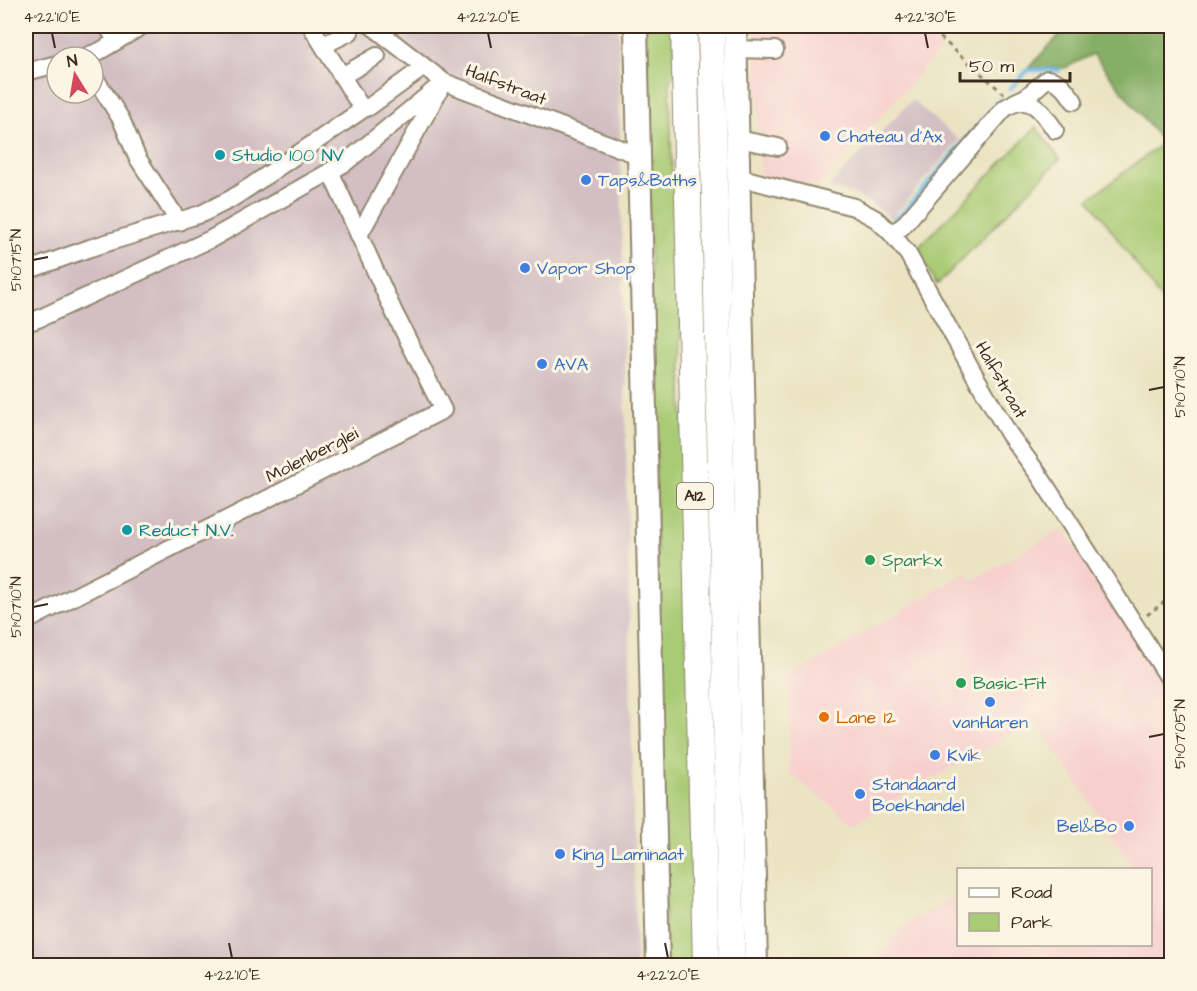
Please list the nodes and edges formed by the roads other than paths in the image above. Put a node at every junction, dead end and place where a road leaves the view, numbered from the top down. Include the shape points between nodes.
1 (107, 26) edge
2 (142, 26) edge
3 (310, 26) edge
4 (372, 26) edge
5 (636, 26) edge
6 (684, 26) edge
7 (711, 26) edge
8 (735, 26) edge
9 (350, 32) dead end
10 (117, 40) junction
11 (324, 45) junction
12 (105, 46) edge
13 (736, 49) junction
14 (775, 50) dead end
15 (376, 56) dead end
16 (45, 67) edge
17 (424, 67) junction
18 (26, 72) edge
19 (342, 76) junction
20 (444, 82) junction
21 (105, 93) edge
22 (1074, 101) dead end
23 (1014, 102) junction
24 (365, 108) junction
25 (1054, 130) dead end
26 (738, 139) junction
27 (778, 147) dead end
28 (640, 156) junction
29 (330, 171) junction
30 (738, 177) junction
31 (248, 188) junction
32 (262, 210) junction
33 (178, 222) junction
34 (891, 233) junction
35 (359, 236) junction
36 (26, 271) edge
37 (26, 323) edge
38 (721, 458) junction
39 (747, 596) junction
40 (26, 621) edge
41 (1172, 683) edge
42 (658, 966) edge
43 (706, 966) edge
44 (732, 966) edge
45 (756, 966) edge

1 - 10 street
2 - 10 street
3 - 11 street
4 - 17 street, Halfstraat
5 - 28 main road
6 - 43 highway, A12
7 - 38 highway, A12
8 - 13 main road
9 - 11 street
10 - 12 street
11 - 19 street
13 - 14 street
13 - 26 main road
15 - 19 street
16 - 18 street
17 - 20 street, Halfstraat
17 - 24 street
19 - 24 street
20 - 28 street, Halfstraat
20 - 29 street
20 - 35 street
21 - 33 street via 122,118 137,157
22 - 23 street via 1061,84 1047,79
23 - 25 street via 1026,101 1038,108
23 - 34 street via 902,227
24 - 31 street
26 - 27 street
26 - 30 main road
28 - 42 main road
29 - 32 street
29 - 35 street, Molenberglei
30 - 34 street, Halfstraat via 854,207
30 - 39 main road
31 - 32 street
31 - 33 street
32 - 37 street via 211,239
33 - 36 street
34 - 41 street, Halfstraat via 908,254 1010,434
35 - 40 street, Molenberglei via 443,410
38 - 39 highway via 733,499
38 - 44 highway, A12
39 - 45 main road

